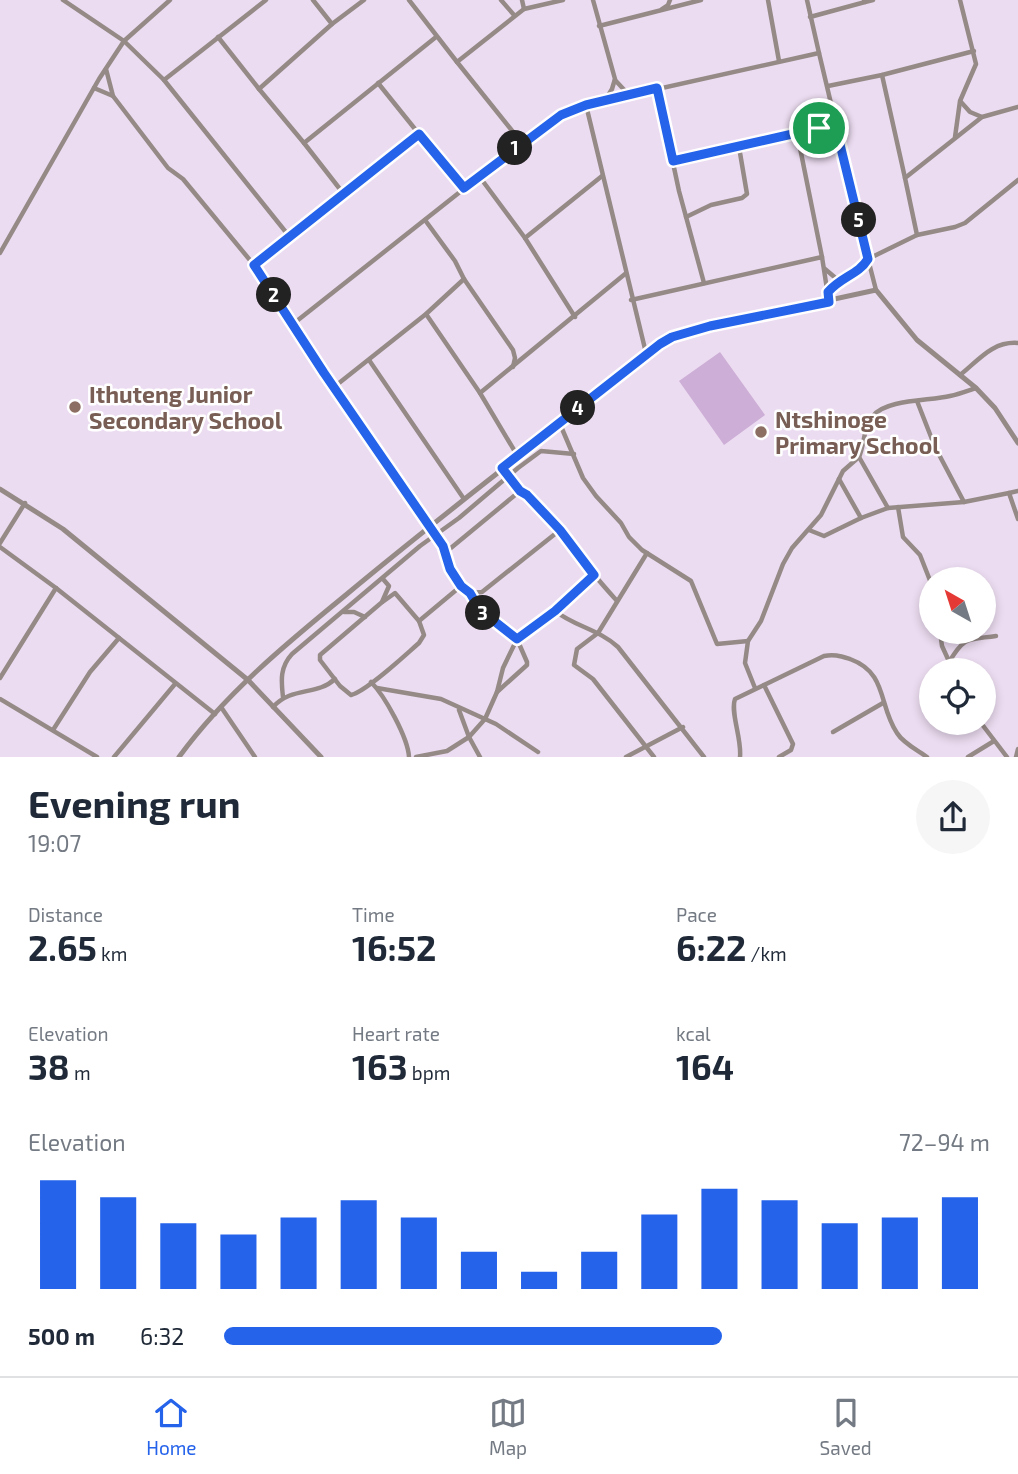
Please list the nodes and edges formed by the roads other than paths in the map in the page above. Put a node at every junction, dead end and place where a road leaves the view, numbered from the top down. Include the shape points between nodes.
1 (63, 0) edge
2 (170, 0) edge
3 (266, 0) edge
4 (313, 0) edge
5 (364, 0) edge
6 (409, 0) edge
7 (501, 0) edge
8 (522, 0) edge
9 (563, 0) edge
10 (593, 0) edge
11 (670, 0) edge
12 (701, 0) edge
13 (768, 0) edge
14 (807, 0) edge
15 (873, 0) edge
16 (960, 0) edge
17 (864, 1) edge
18 (524, 9) junction
19 (655, 13) junction
20 (514, 15) junction
21 (810, 17) junction
22 (332, 24) junction
23 (599, 26) junction
24 (218, 37) junction
25 (436, 37) junction
26 (124, 41) junction
27 (974, 51) junction
28 (819, 53) junction
29 (457, 61) junction
30 (779, 61) junction
31 (106, 69) junction
32 (882, 75) junction
33 (615, 79) junction
34 (163, 80) junction
35 (378, 83) junction
36 (828, 86) junction
37 (657, 88) junction
38 (94, 89) junction
39 (259, 89) junction
40 (629, 95) junction
41 (113, 96) junction
42 (605, 100) junction
43 (960, 101) junction
44 (586, 105) junction
45 (1018, 107) edge
46 (982, 117) junction
47 (836, 128) junction
48 (797, 133) junction
49 (419, 134) junction
50 (955, 138) junction
51 (303, 143) junction
52 (522, 143) junction
53 (739, 147) junction
54 (673, 161) junction
55 (479, 176) junction
56 (602, 176) junction
57 (905, 178) junction
58 (1018, 180) edge
59 (464, 188) junction
60 (343, 194) junction
61 (686, 217) junction
62 (425, 220) junction
63 (917, 235) junction
64 (289, 236) junction
65 (525, 238) junction
66 (0, 253) edge
67 (822, 257) junction
68 (868, 259) junction
69 (254, 265) junction
70 (824, 268) junction
71 (625, 274) junction
72 (464, 279) junction
73 (838, 280) junction
74 (704, 283) junction
75 (876, 289) junction
76 (828, 292) junction
77 (631, 300) junction
78 (829, 302) junction
79 (426, 314) junction
80 (575, 317) junction
81 (293, 324) junction
82 (1018, 343) edge
83 (646, 353) junction
84 (369, 360) junction
85 (513, 367) junction
86 (960, 375) junction
87 (334, 387) junction
88 (976, 388) junction
89 (481, 394) junction
90 (917, 401) junction
91 (559, 423) junction
92 (1018, 443) edge
93 (574, 454) junction
94 (517, 456) junction
95 (859, 457) junction
96 (502, 468) junction
97 (509, 477) junction
98 (839, 479) junction
99 (0, 489) edge
100 (520, 491) junction
101 (1018, 491) edge
102 (1009, 493) junction
103 (464, 499) junction
104 (964, 502) junction
105 (25, 503) junction
106 (898, 507) junction
107 (888, 508) junction
108 (861, 518) junction
109 (1018, 519) edge
110 (428, 527) junction
111 (560, 530) junction
112 (809, 530) junction
113 (436, 536) junction
114 (0, 545) edge
115 (446, 552) junction
116 (647, 553) junction
117 (925, 567) edge
118 (594, 575) junction
119 (383, 579) junction
120 (389, 586) junction
121 (461, 586) junction
122 (56, 587) junction
123 (395, 593) junction
124 (470, 593) junction
125 (617, 601) junction
126 (381, 603) junction
127 (555, 611) junction
128 (344, 612) junction
129 (365, 617) junction
130 (419, 621) junction
131 (297, 629) dead end
132 (598, 633) junction
133 (119, 638) junction
134 (517, 639) junction
135 (748, 641) junction
136 (291, 642) junction
137 (0, 678) edge
138 (335, 679) junction
139 (248, 680) junction
140 (371, 682) junction
141 (175, 684) junction
142 (764, 685) junction
143 (377, 688) junction
144 (755, 688) junction
145 (497, 692) junction
146 (283, 697) junction
147 (0, 699) edge
148 (883, 703) junction
149 (222, 707) junction
150 (273, 707) junction
151 (458, 709) junction
152 (215, 714) junction
153 (485, 719) junction
154 (684, 727) junction
155 (52, 730) junction
156 (833, 732) dead end
157 (990, 735) edge
158 (469, 737) junction
159 (994, 741) junction
160 (646, 745) junction
161 (1018, 749) edge
162 (538, 752) dead end
163 (97, 757) edge
164 (114, 757) edge
165 (179, 757) edge
166 (255, 757) edge
167 (321, 757) edge
168 (409, 757) edge
169 (416, 757) edge
170 (480, 757) edge
171 (626, 757) edge
172 (654, 757) edge
173 (704, 757) edge
174 (740, 757) edge
175 (779, 757) edge
176 (926, 757) edge
177 (968, 757) edge
178 (1007, 757) edge
179 (1016, 757) edge

1 - 26 street
2 - 26 street
3 - 24 street
4 - 22 street
5 - 22 street
6 - 25 street
7 - 20 street
8 - 18 street
9 - 18 street
10 - 23 street
11 - 19 street
12 - 19 street
13 - 30 street
14 - 21 street
15 - 17 street
16 - 27 street
17 - 21 street
18 - 20 street
19 - 23 street
20 - 29 street
21 - 28 street
22 - 39 street
23 - 33 street
24 - 34 street
24 - 39 street
25 - 29 street
25 - 35 street
26 - 31 street
26 - 34 street
27 - 32 street
27 - 43 street via 976,64
28 - 30 street
28 - 36 street
29 - 52 street
30 - 37 street
31 - 38 street
31 - 41 street
32 - 36 street
32 - 57 street
33 - 40 street
33 - 42 street
34 - 64 street
35 - 49 street
35 - 51 street
36 - 47 street
37 - 40 street
37 - 54 street
38 - 41 street
38 - 66 street
39 - 51 street
40 - 42 street
41 - 69 street via 168,168 183,179
42 - 44 street
43 - 46 street
43 - 50 street
44 - 52 street via 561,115
44 - 56 street
45 - 46 street
46 - 50 street
47 - 48 street
47 - 68 street
48 - 53 street
48 - 67 street
49 - 59 street
49 - 60 street
50 - 57 street
51 - 60 street
52 - 55 street
53 - 54 street
53 - 61 street via 747,194
54 - 61 street
55 - 59 street
55 - 65 street
56 - 65 street
56 - 71 street
57 - 63 street
58 - 63 street via 965,223
59 - 62 street
60 - 64 street
61 - 74 street
62 - 72 street
62 - 81 street
63 - 68 street
64 - 69 street
65 - 80 street
67 - 70 street
67 - 74 street
68 - 73 street via 862,268
68 - 75 street
69 - 81 street
70 - 73 street
70 - 76 street
71 - 77 street
71 - 80 street
72 - 79 street
72 - 85 street via 513,350
73 - 76 street
74 - 77 street
75 - 78 street
75 - 86 street via 917,340
76 - 78 street
77 - 83 street
78 - 83 street via 710,326 672,337
79 - 84 street
79 - 89 street
80 - 85 street
81 - 87 street
82 - 86 street via 992,348
83 - 91 street
84 - 87 street
84 - 103 street
85 - 89 street
86 - 88 street
87 - 110 street
88 - 90 street
88 - 92 street
89 - 94 street
90 - 95 street via 876,412
90 - 104 street
91 - 93 street
91 - 94 street
93 - 97 street via 541,451
93 - 116 street via 596,496
94 - 96 street
95 - 98 street
95 - 107 street
96 - 97 street
96 - 103 street
97 - 100 street
97 - 113 street
98 - 108 street
98 - 112 street
99 - 105 street
100 - 111 street
100 - 115 street
101 - 102 street
102 - 104 street
102 - 109 street
103 - 110 street
104 - 106 street
105 - 114 street
105 - 139 street
106 - 107 street
106 - 117 street via 903,537
107 - 108 street
108 - 112 street via 824,537
110 - 113 street
110 - 136 street
111 - 118 street
111 - 124 street via 482,592
112 - 135 street via 783,564 761,621
113 - 115 street
113 - 119 street
114 - 122 street
115 - 121 street
116 - 125 street
116 - 135 street via 691,581 717,644
118 - 125 street
118 - 127 street
119 - 120 street
119 - 128 street
120 - 123 street
120 - 126 street
121 - 124 street
121 - 130 street
122 - 133 street
122 - 137 street
123 - 126 street
123 - 130 street
124 - 134 street via 480,610
125 - 132 street
126 - 129 street
127 - 132 street
127 - 134 street
128 - 129 street
128 - 146 street via 284,662
129 - 138 street via 320,655
130 - 140 street via 424,635 419,643
131 - 136 street
132 - 154 street via 618,647
132 - 160 street via 577,649 574,665 593,679
133 - 141 street
133 - 155 street
134 - 145 street
134 - 145 street via 527,665
135 - 144 street via 745,663
136 - 139 street
138 - 140 street via 351,695
138 - 146 street
139 - 149 street
139 - 150 street
140 - 143 street
141 - 152 street
141 - 164 street
142 - 144 street
142 - 148 street via 833,654 870,669
142 - 175 street via 793,744
143 - 151 street via 440,699
143 - 168 street via 392,710
144 - 174 street via 735,699 733,705
145 - 153 street
146 - 150 street
147 - 155 street
148 - 156 street
148 - 176 street via 899,737
149 - 152 street
149 - 166 street
150 - 167 street
151 - 153 street
151 - 158 street
152 - 165 street
153 - 158 street
153 - 162 street
154 - 160 street
154 - 173 street
155 - 163 street
157 - 159 street
158 - 169 street via 447,751
158 - 170 street
159 - 177 street
159 - 178 street
160 - 171 street
160 - 172 street
161 - 179 street

